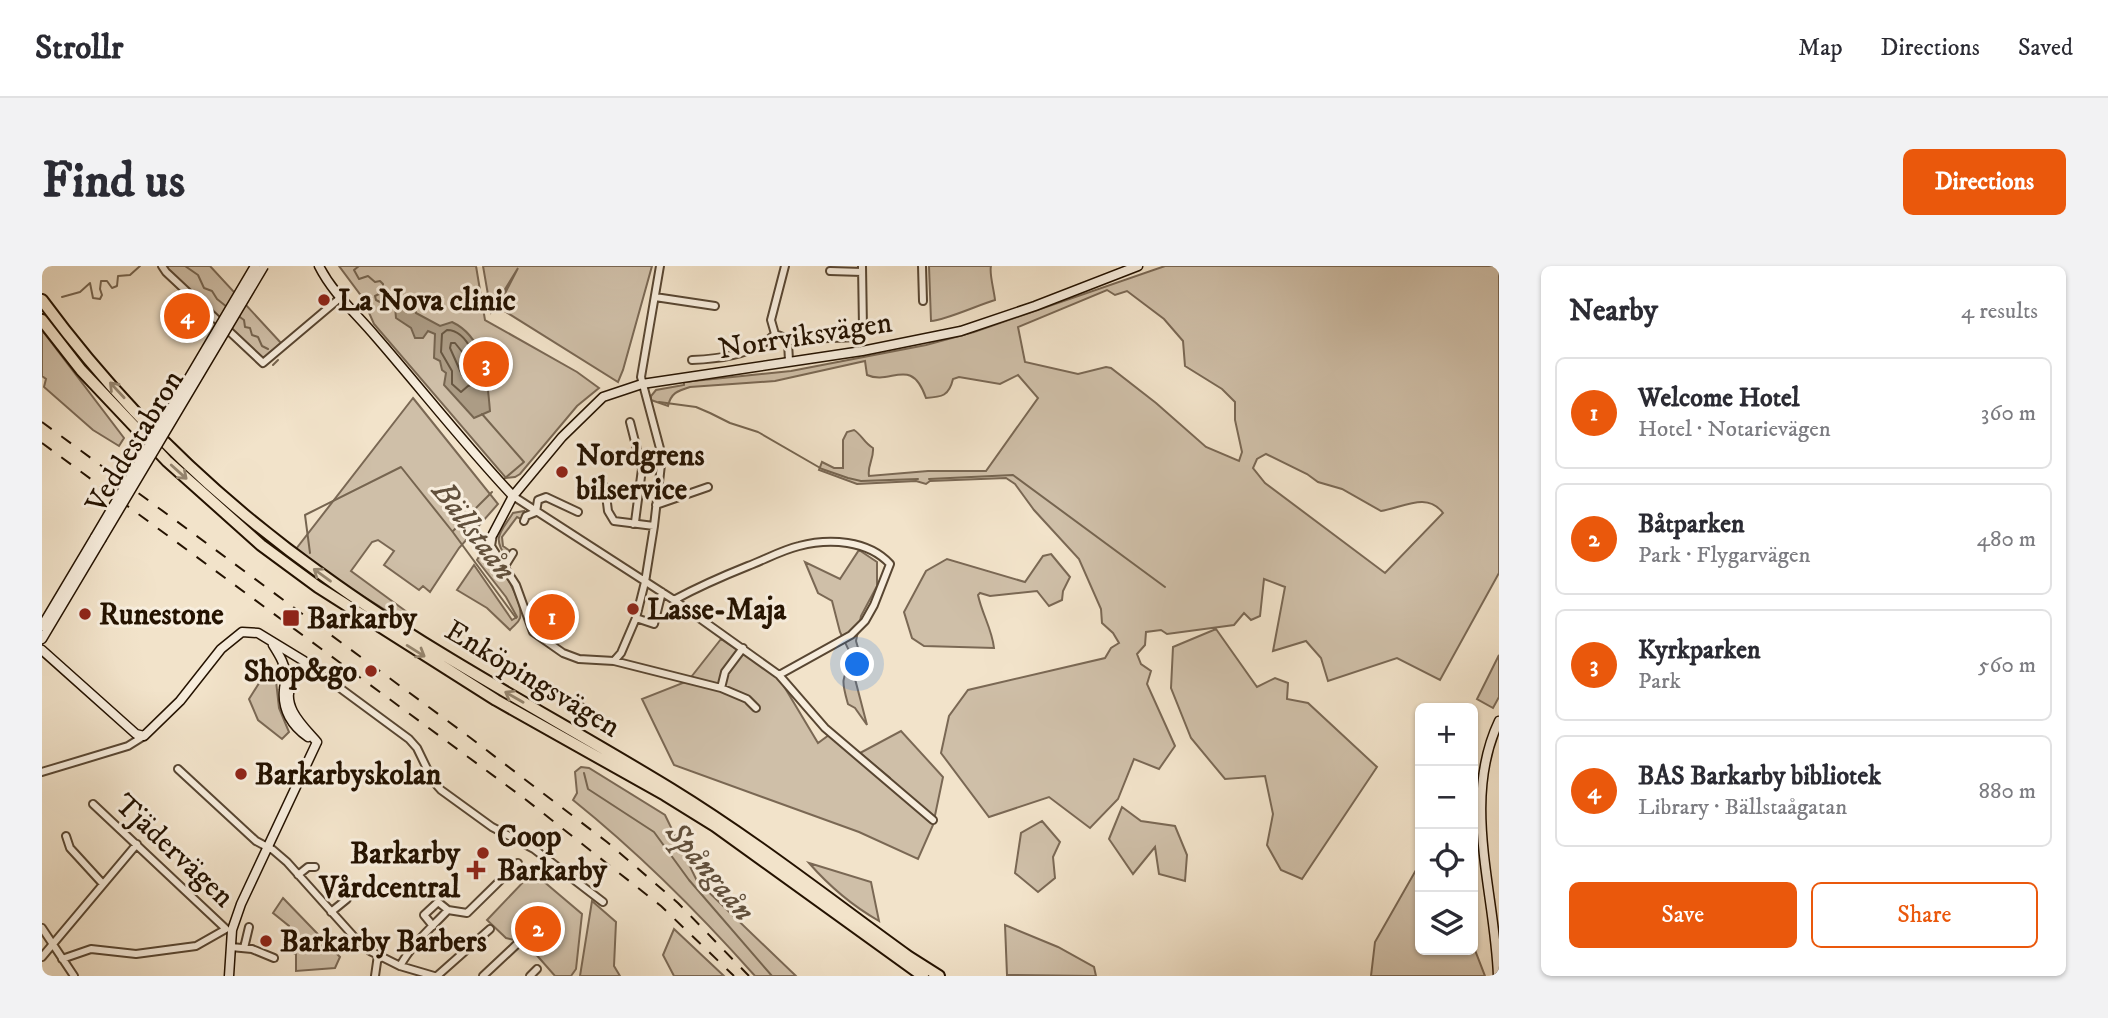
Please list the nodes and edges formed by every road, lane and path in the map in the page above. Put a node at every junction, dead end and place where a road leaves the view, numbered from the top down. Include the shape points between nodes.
1 (162, 266) edge
2 (255, 266) edge
3 (264, 266) edge
4 (319, 266) edge
5 (660, 266) edge
6 (785, 266) edge
7 (922, 266) edge
8 (1138, 266) edge
9 (862, 269) edge
10 (830, 271) dead end
11 (655, 297) junction
12 (340, 299) junction
13 (42, 300) edge
14 (923, 301) dead end
15 (715, 306) dead end
16 (42, 320) edge
17 (775, 334) junction
18 (788, 342) junction
19 (692, 360) dead end
20 (789, 361) junction
21 (642, 384) junction
22 (630, 422) dead end
23 (605, 487) dead end
24 (708, 487) dead end
25 (513, 496) junction
26 (656, 505) junction
27 (536, 512) junction
28 (578, 512) dead end
29 (523, 521) dead end
30 (633, 524) junction
31 (654, 526) junction
32 (492, 534) joint
33 (98, 538) junction
34 (513, 553) dead end
35 (505, 566) junction
36 (645, 582) junction
37 (662, 592) junction
38 (674, 600) junction
39 (636, 618) junction
40 (42, 626) edge
41 (42, 639) edge
42 (272, 644) junction
43 (743, 648) junction
44 (42, 650) edge
45 (296, 656) junction
46 (614, 661) junction
47 (285, 663) junction
48 (306, 663) junction
49 (287, 674) junction
50 (779, 674) junction
51 (300, 676) junction
52 (326, 678) junction
53 (721, 688) junction
54 (756, 708) dead end
55 (1499, 721) edge
56 (144, 736) junction
57 (317, 742) junction
58 (178, 769) dead end
59 (42, 772) edge
60 (93, 804) dead end
61 (933, 820) dead end
62 (66, 836) dead end
63 (137, 844) junction
64 (266, 846) junction
65 (518, 863) dead end
66 (315, 867) dead end
67 (298, 875) junction
68 (103, 884) junction
69 (347, 899) dead end
70 (603, 902) dead end
71 (448, 910) junction
72 (331, 912) junction
73 (433, 926) junction
74 (249, 927) dead end
75 (42, 928) edge
76 (229, 929) junction
77 (490, 929) dead end
78 (53, 943) junction
79 (516, 945) dead end
80 (231, 947) junction
81 (244, 947) junction
82 (377, 955) junction
83 (42, 957) edge
84 (909, 957) junction
85 (274, 958) dead end
86 (62, 959) junction
87 (400, 966) junction
88 (537, 970) dead end
89 (74, 976) edge
90 (229, 976) edge
91 (375, 976) edge
92 (435, 976) edge
93 (483, 976) edge
94 (530, 976) edge
95 (923, 976) edge
96 (939, 976) edge
97 (948, 976) edge
98 (1498, 976) edge

1 - 12 street via 263,363
2 - 33 street, Veddestabron, bridge
3 - 33 street, Veddestabron, bridge
4 - 12 street
5 - 11 street
6 - 17 street via 771,320
7 - 14 street
8 - 20 street, Norrviksvägen via 961,331
9 - 10 street
9 - 18 street via 861,337
11 - 15 street
11 - 21 street
12 - 25 street
84 -> 13 highway, Enköpingsvägen via 720,819 374,611 277,542 175,452 91,362
16 -> 95 highway, Enköpingsvägen via 81,370 167,461 261,545 318,587 496,700 715,826
17 - 18 street
17 - 19 street via 767,343 745,352
18 - 20 street
20 - 21 street, Norrviksvägen
21 - 25 street, Norrviksvägen via 603,397 591,407
21 - 26 street via 662,456
22 - 30 street via 642,469
23 - 30 street via 614,521
24 - 26 street
25 - 27 street
25 - 32 street, Norrviksvägen
26 - 31 street
27 - 28 street via 538,500 546,497
27 - 29 street
27 - 36 street
30 - 31 street
31 - 36 street
32 - 35 street via 491,546
33 - 40 street, Veddestabron
33 - 41 street, Veddestabron
34 - 35 street
35 - 46 street via 537,636 579,659
36 - 37 street
36 - 39 street
37 - 38 street
37 - 39 street via 654,624
38 - 43 street
38 - 50 street via 799,546 854,543 884,557 890,564 865,621 851,635
39 - 46 street
42 - 45 street
42 - 47 street
42 - 56 street via 253,632 235,636
43 - 50 street
43 - 53 street via 725,671
44 - 56 street via 136,734
45 - 47 street
45 - 48 street
46 - 53 street
47 - 49 street
48 - 51 street
48 - 52 street
49 - 51 street
49 - 57 street via 283,694 288,717
50 - 61 street via 825,728
51 - 52 street
51 - 57 street via 289,694 291,708
52 - 70 street via 409,739 436,786 504,834 534,849
53 - 54 street
55 - 98 street via 1483,766 1481,813
56 - 59 street via 128,746
57 - 64 street
58 - 64 street
60 - 63 street, Tjädervägen
62 - 68 street via 70,848
63 - 68 street
63 - 76 street, Tjädervägen
64 - 67 street
64 - 76 street
65 - 71 street via 467,913
66 - 67 street
67 - 72 street
68 - 78 street
69 - 72 street
71 - 73 street
71 - 73 street via 438,902 424,915
72 - 82 street
73 - 87 street
74 - 81 street
75 - 78 street
76 - 80 street
76 - 86 street via 196,946 136,954 91,949
77 - 92 street
78 - 83 street
78 - 86 street
79 - 93 street
80 - 81 street
80 - 90 street
81 - 85 street
82 - 87 street
82 - 91 street
84 - 96 highway, Enköpingsvägen
84 - 97 highway
86 - 89 street
87 - 92 street
88 - 94 street

